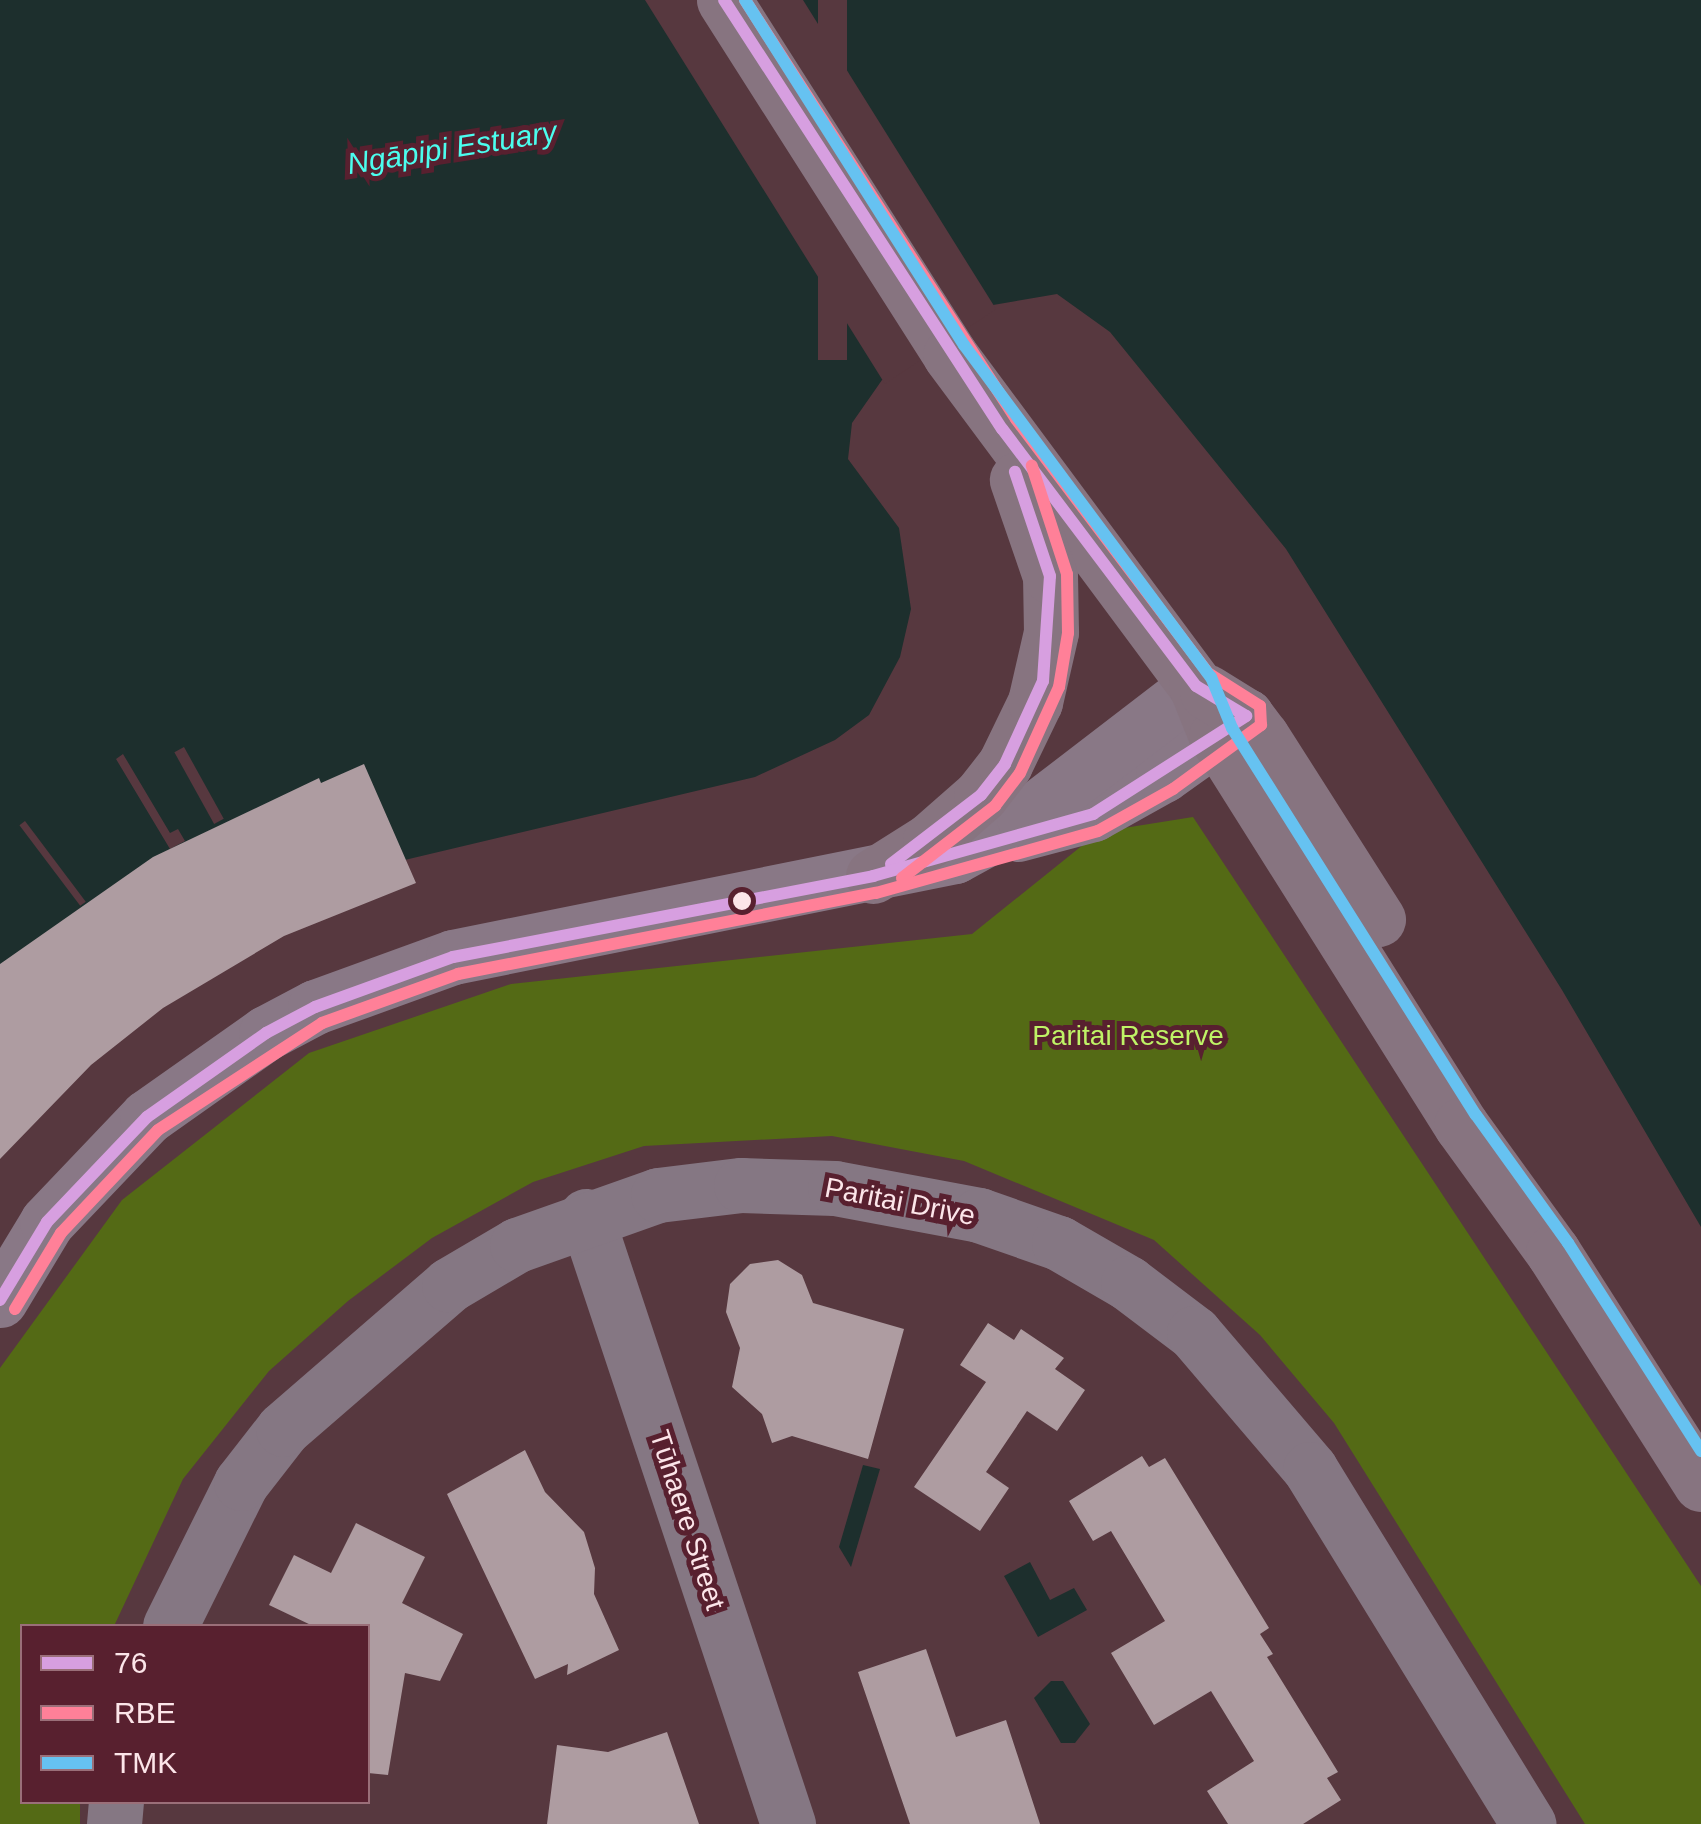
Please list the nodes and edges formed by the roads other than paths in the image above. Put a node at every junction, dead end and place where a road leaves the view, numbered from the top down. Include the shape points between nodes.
1 (724, 0) edge
2 (1002, 429) junction
3 (1196, 686) junction
4 (1231, 726) junction
5 (986, 842) junction
6 (873, 876) junction
7 (586, 1216) junction
8 (0, 1300) edge
9 (1701, 1484) edge
10 (171, 1624) edge
11 (788, 1824) edge
12 (1528, 1824) edge

1 - 2 main road
2 - 3 main road
2 - 6 main road via 1050,576 1043,681 1005,764 981,795 930,840
3 - 4 main road
3 - 5 main road
4 - 5 main road via 1094,814
4 - 9 main road via 1461,1124 1553,1252
5 - 6 main road
6 - 8 main road via 453,958 315,1007 266,1032 147,1118 47,1222
7 - 10 street, Paritai Drive via 449,1285 308,1403 242,1483
7 - 11 street, Tūhaere Street
7 - 12 street, Paritai Drive via 692,1189 835,1188 979,1215 1058,1244 1128,1283 1194,1333 1310,1470

